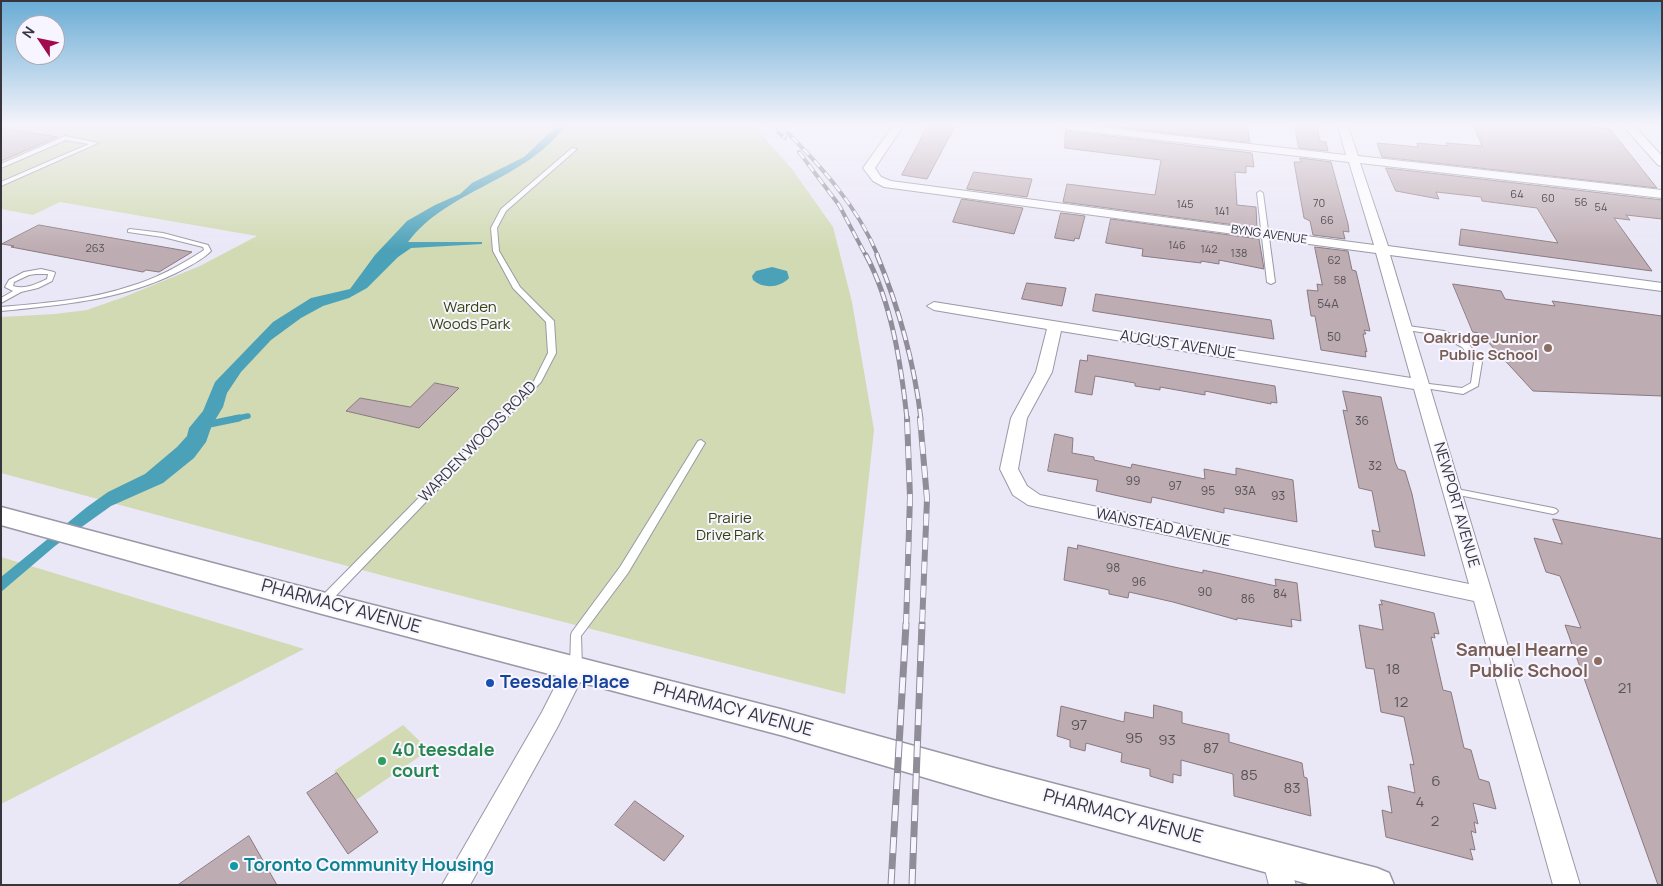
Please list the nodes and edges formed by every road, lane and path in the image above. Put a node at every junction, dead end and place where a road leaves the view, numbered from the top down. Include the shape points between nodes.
1 (39, 167) edge
2 (553, 167) edge
3 (869, 167) edge
4 (1355, 167) edge
5 (1426, 167) edge
6 (1, 184) edge
7 (1260, 193) dead end
8 (1662, 194) edge
9 (130, 231) dead end
10 (1264, 234) junction
11 (1382, 250) junction
12 (1271, 282) dead end
13 (1662, 286) edge
14 (19, 290) junction
15 (1, 301) edge
16 (934, 306) dead end
17 (1, 308) edge
18 (1055, 326) junction
19 (1404, 328) junction
20 (1421, 384) junction
21 (701, 443) dead end
22 (1452, 491) junction
23 (1553, 511) dead end
24 (1, 516) edge
25 (1482, 594) junction
26 (322, 603) junction
27 (576, 668) junction
28 (1279, 871) edge
29 (455, 885) edge
30 (1377, 885) edge
31 (1566, 885) edge

1 - 6 lane
2 - 26 lane, WARDEN WOODS ROAD via 503,210 494,228 496,251 517,288 550,321 552,352 537,382
3 - 10 street, BYNG AVENUE via 877,179 888,184
4 - 11 street, NEWPORT AVENUE
5 - 8 street
7 - 10 lane
9 - 17 lane via 194,241 206,246 208,251 171,275 138,288 76,302
10 - 11 street, BYNG AVENUE
10 - 12 lane
11 - 13 street, BYNG AVENUE
11 - 19 street, NEWPORT AVENUE
14 - 14 lane via 9,288 11,280 42,270 52,273 50,280
14 - 15 lane
16 - 18 street, AUGUST AVENUE
18 - 20 street, AUGUST AVENUE
18 - 25 street, WANSTEAD AVENUE via 1044,372 1019,418 1009,469 1020,490 1035,500
19 - 20 street, NEWPORT AVENUE
19 - 20 lane via 1448,336 1465,345 1478,362 1475,384 1463,391
20 - 22 street, NEWPORT AVENUE
21 - 27 lane via 624,570 576,635
22 - 23 lane
22 - 25 street, NEWPORT AVENUE
24 - 26 street, PHARMACY AVENUE
25 - 31 street, NEWPORT AVENUE
26 - 27 street, PHARMACY AVENUE
27 - 28 street, PHARMACY AVENUE
27 - 29 street
28 - 30 street, PHARMACY AVENUE

